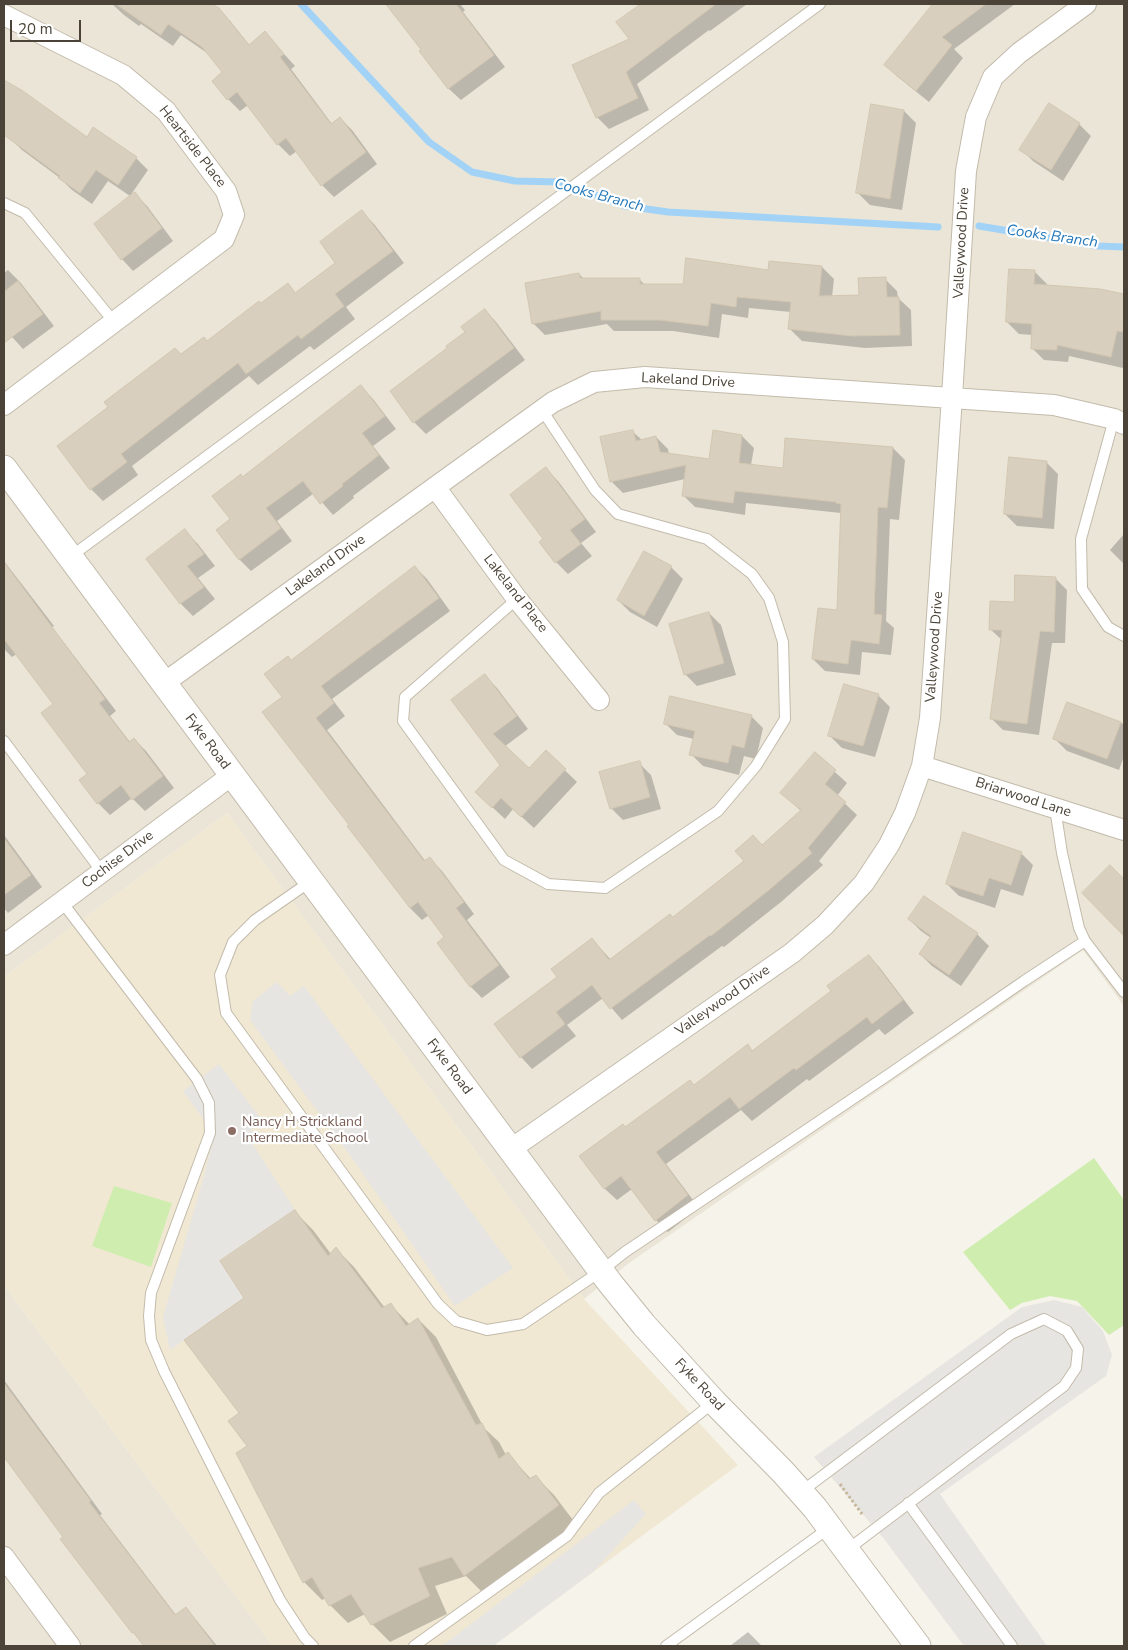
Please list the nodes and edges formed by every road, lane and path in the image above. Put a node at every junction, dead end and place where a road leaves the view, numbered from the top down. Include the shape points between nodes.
1 (820, 4) edge
2 (1086, 4) edge
3 (4, 15) edge
4 (4, 203) edge
5 (114, 322) junction
6 (952, 397) junction
7 (4, 405) edge
8 (542, 410) junction
9 (1119, 422) edge
10 (4, 468) edge
11 (435, 487) junction
12 (70, 557) junction
13 (517, 599) junction
14 (1124, 636) edge
15 (164, 683) junction
16 (598, 700) dead end
17 (4, 741) edge
18 (922, 766) junction
19 (232, 775) junction
20 (1055, 808) junction
21 (1124, 830) edge
22 (102, 872) junction
23 (311, 881) junction
24 (62, 902) junction
25 (1085, 941) junction
26 (4, 945) edge
27 (1124, 992) edge
28 (511, 1149) junction
29 (601, 1271) junction
30 (714, 1402) junction
31 (837, 1480) dead end
32 (801, 1492) junction
33 (908, 1503) junction
34 (862, 1514) dead end
35 (830, 1528) junction
36 (846, 1550) junction
37 (4, 1556) edge
38 (70, 1646) edge
39 (313, 1646) edge
40 (414, 1646) edge
41 (666, 1646) edge
42 (918, 1646) edge
43 (1012, 1646) edge

1 - 12 lane
2 - 6 street, Valleywood Drive via 1018,53 993,77 976,117 966,171
3 - 5 street, Heartside Place via 123,75 166,111 226,191 234,215 224,239
4 - 5 lane via 25,213
5 - 7 street, Heartside Place
6 - 8 street, Lakeland Drive via 645,376 594,382
6 - 9 street, Lakeland Drive via 1054,405
6 - 18 street, Valleywood Drive via 930,718
8 - 11 street, Lakeland Drive
8 - 13 lane via 595,490 618,514 707,539 752,574 770,598 783,642 785,719 756,766 718,812 606,888 548,884 504,860 403,721 405,697
9 - 14 lane via 1081,539 1082,589 1108,627
10 - 12 street, Fyke Road
11 - 13 street, Lakeland Place
11 - 15 street, Lakeland Drive
12 - 15 street, Fyke Road
13 - 16 street, Lakeland Place
15 - 19 street, Fyke Road
17 - 22 lane
18 - 20 street, Briarwood Lane
18 - 28 street, Valleywood Drive via 905,813 888,845 864,883 825,925 792,953
19 - 22 street, Cochise Drive
19 - 23 street, Fyke Road
20 - 21 street, Briarwood Lane
20 - 25 lane via 1062,853 1079,928
22 - 24 street, Cochise Drive
23 - 28 street, Fyke Road
23 - 29 lane via 255,920 233,942 220,974 226,1012 438,1304 456,1321 486,1330 523,1324
24 - 26 street, Cochise Drive
24 - 39 lane via 197,1079 209,1103 210,1133 151,1294 151,1340 280,1600
25 - 27 lane
25 - 29 lane
28 - 29 street, Fyke Road
29 - 30 street, Fyke Road via 644,1325
30 - 32 street, Fyke Road
30 - 40 lane via 599,1493 567,1536
31 - 34 path
32 - 33 lane via 1011,1334 1044,1319 1067,1331 1078,1349 1076,1368 1064,1386
32 - 35 street, Fyke Road
33 - 36 lane
33 - 43 lane
35 - 36 street, Fyke Road
35 - 41 lane
36 - 42 street, Fyke Road
37 - 38 street

